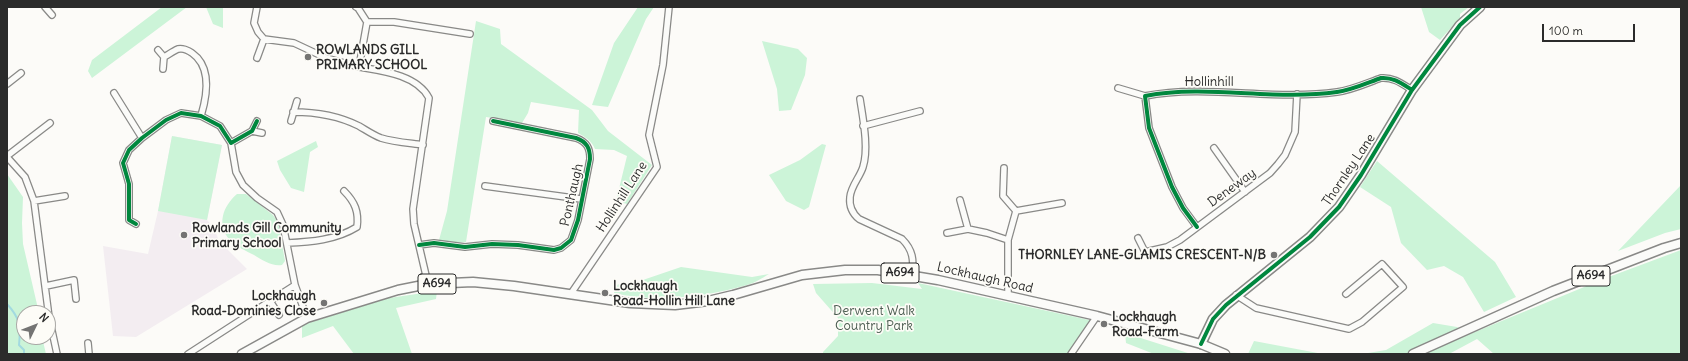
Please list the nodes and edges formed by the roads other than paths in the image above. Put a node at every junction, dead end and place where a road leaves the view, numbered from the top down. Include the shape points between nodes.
1 (45, 7) edge
2 (258, 7) edge
3 (356, 7) edge
4 (669, 7) edge
5 (1480, 7) edge
6 (52, 15) dead end
7 (367, 22) junction
8 (470, 34) dead end
9 (264, 39) junction
10 (158, 50) dead end
11 (164, 57) junction
12 (257, 58) dead end
13 (359, 67) junction
14 (163, 69) dead end
15 (21, 73) dead end
16 (7, 84) edge
17 (1118, 88) dead end
18 (1412, 90) junction
19 (114, 93) dead end
20 (1297, 94) junction
21 (1145, 96) junction
22 (860, 99) dead end
23 (297, 101) dead end
24 (920, 111) dead end
25 (293, 112) junction
26 (201, 116) junction
27 (257, 121) dead end
28 (291, 121) dead end
29 (493, 121) dead end
30 (50, 123) dead end
31 (863, 126) junction
32 (252, 131) junction
33 (262, 133) dead end
34 (142, 138) junction
35 (231, 143) junction
36 (423, 145) junction
37 (1214, 148) dead end
38 (7, 156) edge
39 (1004, 168) dead end
40 (485, 186) dead end
41 (344, 191) dead end
42 (1245, 192) junction
43 (65, 196) dead end
44 (34, 200) junction
45 (581, 200) junction
46 (960, 200) dead end
47 (1062, 203) dead end
48 (1016, 212) junction
49 (136, 224) dead end
50 (1197, 227) junction
51 (968, 229) junction
52 (947, 233) dead end
53 (1138, 238) dead end
54 (1008, 240) junction
55 (287, 243) junction
56 (1681, 243) edge
57 (419, 245) junction
58 (912, 275) junction
59 (428, 284) junction
60 (295, 285) junction
61 (46, 286) junction
62 (1346, 294) dead end
63 (570, 295) junction
64 (1236, 295) junction
65 (1008, 296) junction
66 (76, 299) dead end
67 (270, 301) junction
68 (279, 315) dead end
69 (1097, 316) junction
70 (308, 318) junction
71 (88, 343) dead end
72 (1201, 344) junction
73 (57, 354) edge
74 (89, 354) edge
75 (188, 354) edge
76 (242, 354) edge
77 (1071, 354) edge
78 (1225, 354) edge
79 (1413, 354) edge

1 - 6 street
2 - 9 street via 254,23
3 - 7 street
4 - 63 street, Hollinhill Lane via 663,65 649,135 657,167
5 - 18 main road, Thornley Lane via 1460,25
7 - 8 street via 394,22
7 - 13 street
9 - 12 street
9 - 13 street via 294,43 326,58
10 - 11 street
11 - 14 street
11 - 26 street via 178,49 188,50 198,57 206,77 206,99
13 - 36 street via 388,72 422,87 429,98
15 - 16 street
17 - 21 street
18 - 20 street, Hollinhill via 1394,79 1381,78 1338,92
18 - 64 main road, Thornley Lane via 1339,207 1310,237
19 - 34 street
20 - 21 street, Hollinhill via 1178,92
20 - 42 street, Deneway via 1295,132 1285,155 1270,174
21 - 50 street via 1149,128 1172,187
22 - 31 street
23 - 25 street
24 - 31 street
25 - 28 street
25 - 36 street via 312,112 332,117 379,137
26 - 34 street via 181,113 166,120
26 - 35 street via 220,126
27 - 32 street
29 - 45 street, Ponthaugh via 584,141 590,150 590,159
30 - 38 street
31 - 58 street via 865,158 850,197 852,210 860,219 908,244 912,252
32 - 33 street
32 - 35 street
34 - 49 street via 129,150 123,163 129,184 129,220
35 - 55 street via 236,172 243,185 277,212
36 - 57 street via 413,209
37 - 42 street
38 - 44 street via 25,177
39 - 48 street via 1003,196
40 - 45 street
41 - 55 street via 353,200 358,217 357,227 349,232 318,241
42 - 50 street, Deneway
43 - 44 street
44 - 61 street
45 - 57 street, Ponthaugh via 571,240 554,250 492,244 465,247 434,243
46 - 51 street
47 - 48 street
48 - 54 street
50 - 53 street, Deneway via 1167,247 1145,252
51 - 52 street
51 - 54 street
54 - 65 street
55 - 60 street
56 - 79 main road, A694 via 1553,291
57 - 59 street
58 - 63 main road, Lockhaugh Road / A694 via 878,270 845,270 802,275 727,296 675,306
58 - 65 main road, Lockhaugh Road / A694
59 - 63 main road, A694 via 473,282
59 - 70 main road, A694 via 398,290
60 - 67 street
60 - 70 street
61 - 66 street via 74,280
61 - 73 street via 51,332
62 - 64 street via 1382,264 1403,287 1362,322 1349,329 1256,308
64 - 72 main road, Thornley Lane via 1213,319
65 - 69 main road, Lockhaugh Road / A694
67 - 68 street
67 - 75 street
69 - 72 main road, Lockhaugh Road / A694
69 - 77 street
70 - 76 main road, A694
71 - 74 street
72 - 78 main road, Lockhaugh Road / A694

